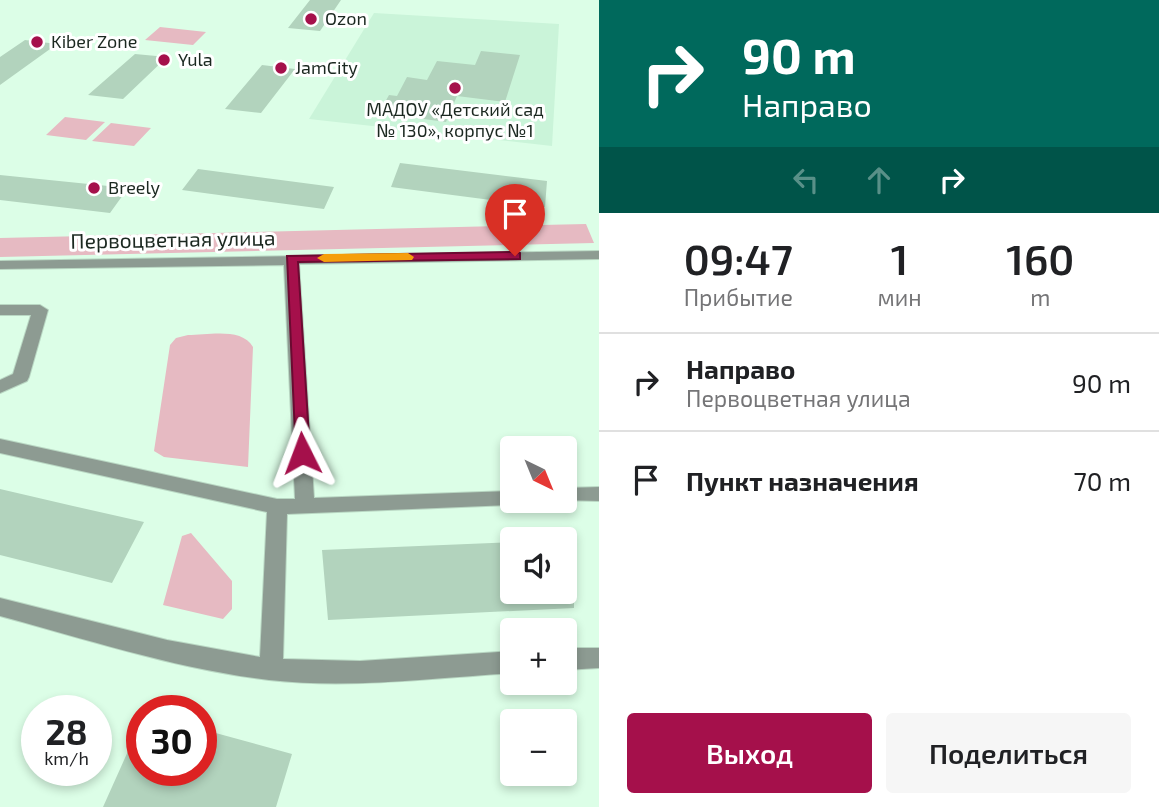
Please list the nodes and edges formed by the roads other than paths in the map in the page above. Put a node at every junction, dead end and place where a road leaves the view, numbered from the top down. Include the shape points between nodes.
1 (599, 255) edge
2 (291, 258) junction
3 (0, 265) edge
4 (0, 310) edge
5 (0, 387) edge
6 (0, 446) edge
7 (599, 494) edge
8 (578, 495) edge
9 (500, 499) edge
10 (276, 507) junction
11 (305, 507) junction
12 (0, 607) edge
13 (599, 658) edge
14 (577, 659) edge
15 (500, 663) edge
16 (271, 669) junction

1 - 2 street, Первоцветная улица
2 - 3 street, Первоцветная улица
2 - 11 street
4 - 5 street via 40,310 21,377
6 - 10 street
7 - 8 street
9 - 11 street
10 - 11 street
10 - 16 street
12 - 16 street via 217,661
13 - 14 street
15 - 16 street

